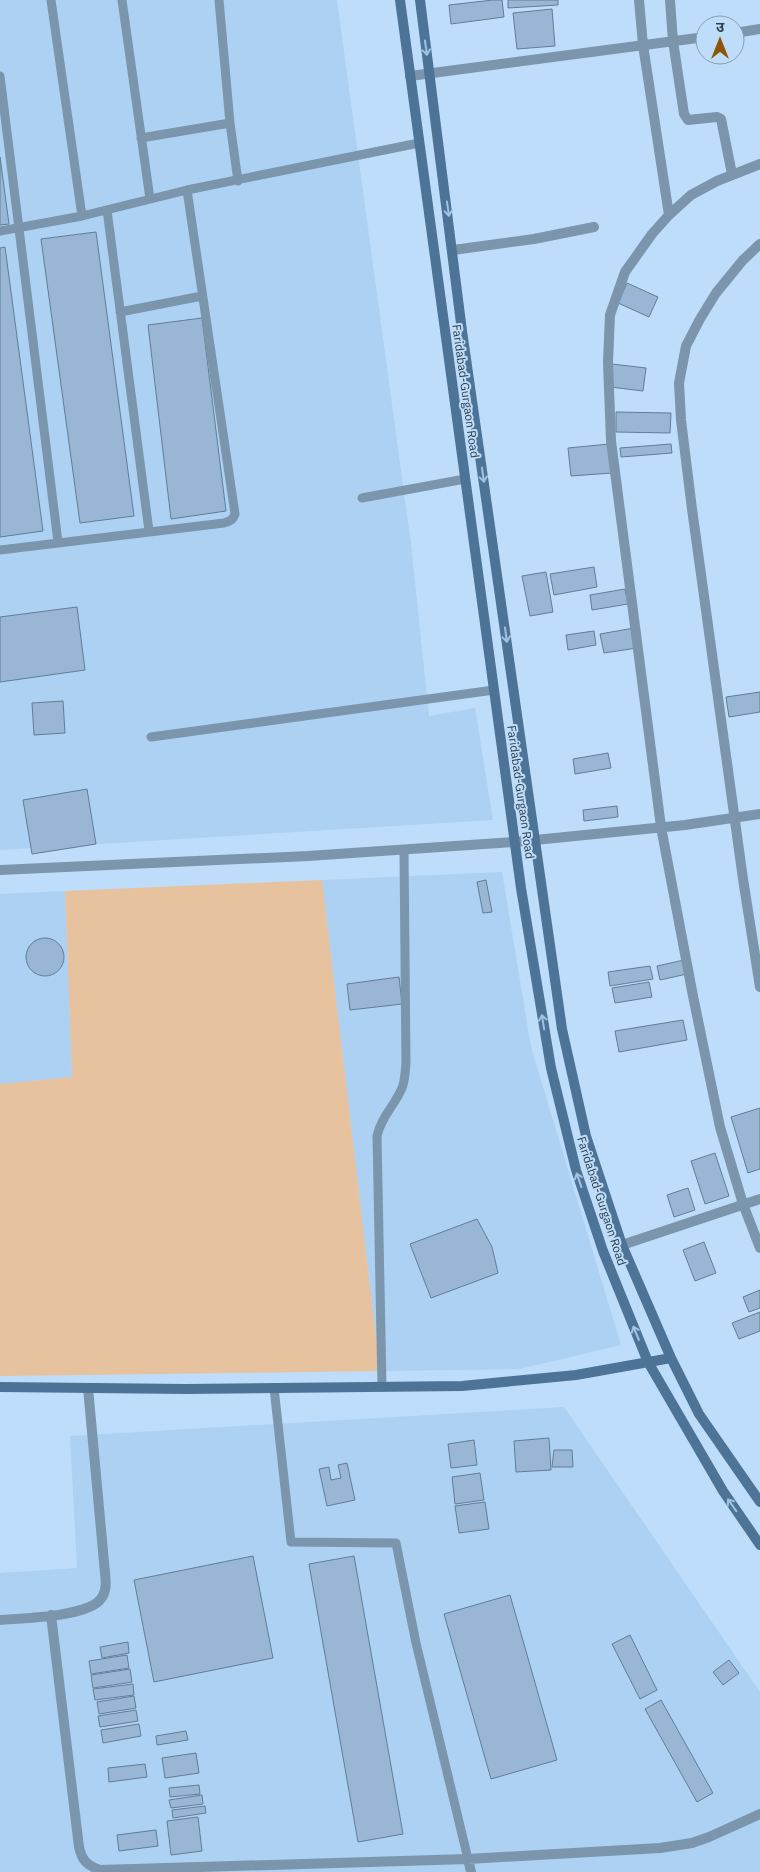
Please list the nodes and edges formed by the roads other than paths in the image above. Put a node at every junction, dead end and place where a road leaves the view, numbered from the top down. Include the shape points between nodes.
1 (51, 0) edge
2 (122, 0) edge
3 (219, 0) edge
4 (400, 0) edge
5 (420, 0) edge
6 (639, 0) edge
7 (670, 0) edge
8 (760, 29) edge
9 (745, 31) edge
10 (695, 38) edge
11 (674, 41) junction
12 (643, 45) junction
13 (430, 74) junction
14 (0, 76) edge
15 (410, 76) junction
16 (230, 123) junction
17 (141, 138) junction
18 (419, 144) junction
19 (760, 164) edge
20 (732, 174) junction
21 (238, 181) junction
22 (187, 190) junction
23 (150, 199) junction
24 (107, 210) junction
25 (669, 215) junction
26 (82, 216) junction
27 (594, 227) dead end
28 (18, 229) junction
29 (0, 231) edge
30 (760, 244) edge
31 (453, 250) junction
32 (202, 296) junction
33 (120, 312) junction
34 (465, 479) junction
35 (362, 498) dead end
36 (149, 531) junction
37 (58, 542) junction
38 (0, 550) edge
39 (494, 690) junction
40 (151, 738) dead end
41 (760, 814) edge
42 (735, 817) junction
43 (661, 827) junction
44 (534, 840) junction
45 (515, 842) junction
46 (404, 850) junction
47 (0, 870) edge
48 (760, 987) edge
49 (760, 1199) edge
50 (743, 1204) junction
51 (622, 1244) junction
52 (760, 1248) edge
53 (671, 1358) junction
54 (648, 1362) junction
55 (0, 1387) edge
56 (382, 1387) junction
57 (88, 1388) junction
58 (274, 1388) junction
59 (760, 1502) edge
60 (760, 1545) edge
61 (51, 1615) junction
62 (0, 1620) edge
63 (760, 1814) edge
64 (468, 1859) junction
65 (471, 1872) edge

1 - 26 lane
2 - 17 lane
3 - 16 lane
4 - 15 main road, Faridabad-Gurgaon Road
5 -> 13 main road, Faridabad-Gurgaon Road
6 - 12 street
7 - 11 street
8 - 9 street
10 - 11 street
11 - 12 street
11 - 20 street via 684,114 688,120 720,119
12 - 13 street
12 - 25 street
13 - 15 street
13 -> 31 main road, Faridabad-Gurgaon Road
14 - 28 lane
15 - 18 main road, Faridabad-Gurgaon Road
16 - 17 lane
16 - 21 lane
17 - 23 lane
18 - 21 lane
18 - 34 main road, Faridabad-Gurgaon Road
19 - 20 street
20 - 25 street via 691,196
21 - 22 lane
22 - 23 lane
22 - 32 lane
23 - 24 lane
24 - 26 lane
24 - 33 lane
25 - 43 street via 625,272 610,315 608,362 611,442
26 - 28 lane
27 - 31 street
28 - 29 lane
28 - 37 lane
30 - 42 street via 732,273 700,319 686,346 680,384 692,508
31 -> 44 main road, Faridabad-Gurgaon Road
32 - 33 lane
32 - 36 lane via 235,514 232,520 224,523
33 - 36 lane
34 - 35 lane
34 - 39 main road, Faridabad-Gurgaon Road
36 - 37 lane
37 - 38 lane
39 - 40 lane
39 - 45 main road, Faridabad-Gurgaon Road
41 - 42 street
42 - 43 street
42 - 48 street
43 - 44 street
43 - 50 street via 712,1093
44 - 45 street
44 - 51 main road, Faridabad-Gurgaon Road via 562,1029 586,1136
45 - 46 street
54 -> 45 main road, Faridabad-Gurgaon Road via 603,1251 576,1170 551,1068
46 - 47 street
46 - 56 lane via 406,1064 404,1085 384,1115 377,1136
49 - 50 street
50 - 51 street
50 - 52 street
51 - 53 main road, Faridabad-Gurgaon Road
53 - 54 main road
53 - 59 main road, Faridabad-Gurgaon Road via 699,1414
54 - 56 main road via 576,1375 485,1384
60 -> 54 main road, Faridabad-Gurgaon Road via 723,1491
55 - 57 main road
56 - 58 main road
57 - 58 main road
57 - 61 street via 106,1584 104,1594 90,1606
58 - 64 lane via 291,1542 396,1543 416,1644
61 - 62 street
61 - 64 street via 79,1847 81,1858 89,1866 100,1870
63 - 64 street via 709,1837 676,1846
64 - 65 street

